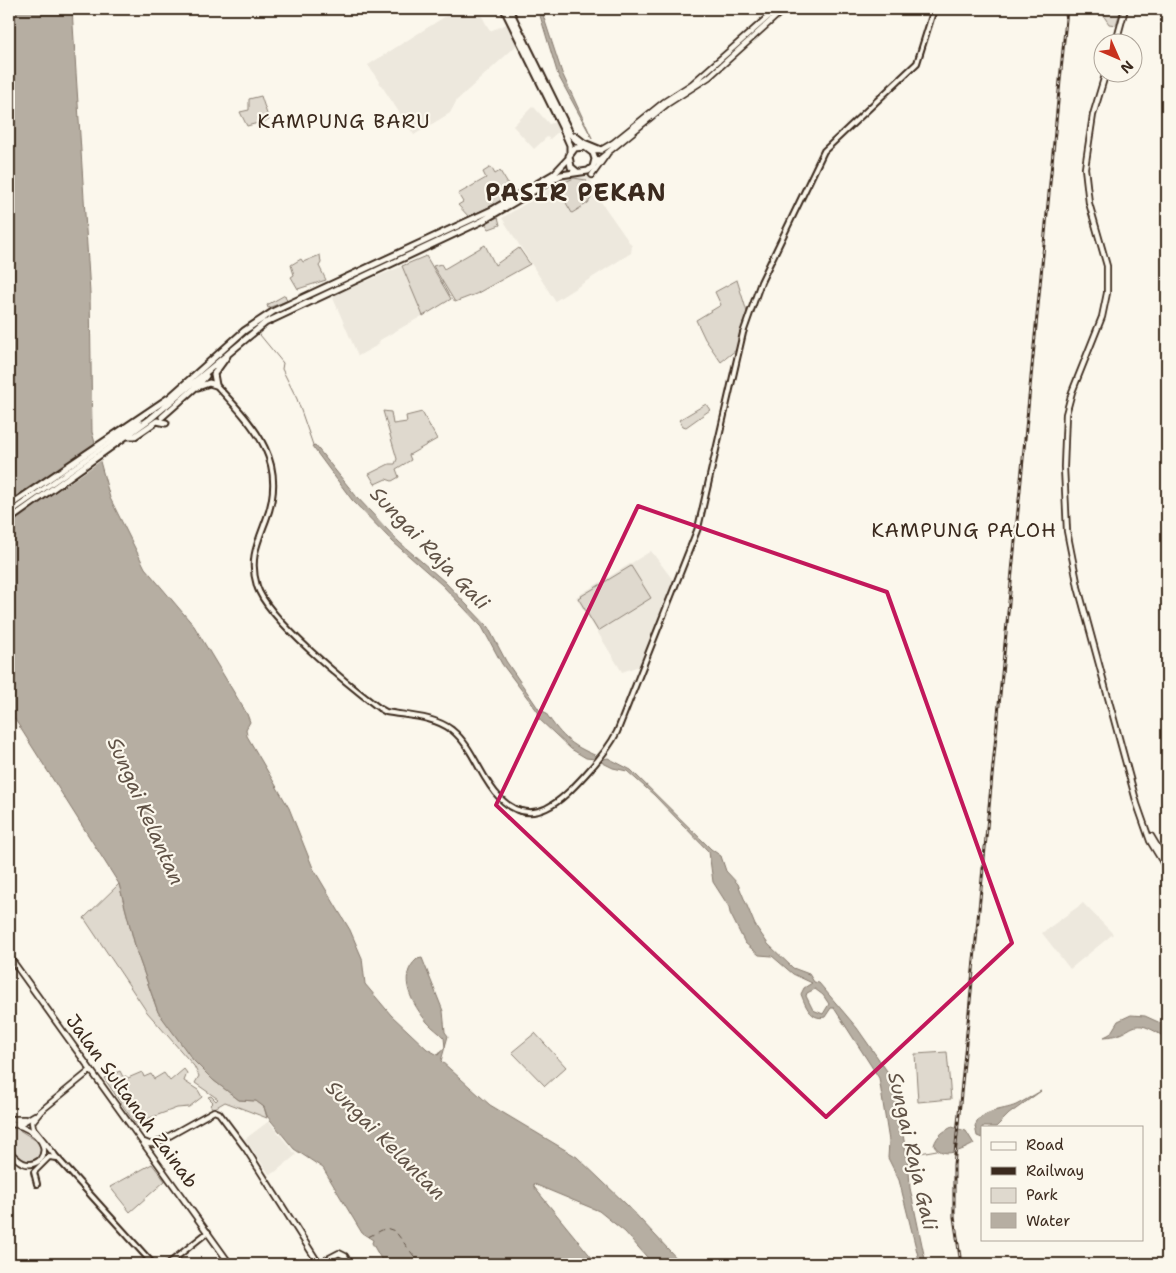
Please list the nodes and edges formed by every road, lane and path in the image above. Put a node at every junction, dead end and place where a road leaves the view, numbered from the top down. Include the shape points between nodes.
1 (504, 9) edge
2 (509, 9) edge
3 (777, 9) edge
4 (784, 9) edge
5 (934, 9) edge
6 (1125, 9) edge
7 (1119, 32) edge
8 (1103, 82) edge
9 (569, 130) junction
10 (622, 142) junction
11 (582, 146) junction
12 (591, 150) junction
13 (601, 150) junction
14 (569, 156) junction
15 (594, 163) junction
16 (577, 172) junction
17 (592, 175) dead end
18 (258, 321) junction
19 (230, 351) junction
20 (214, 366) junction
21 (216, 385) junction
22 (196, 387) junction
23 (160, 404) junction
24 (156, 410) junction
25 (162, 417) dead end
26 (166, 423) dead end
27 (128, 436) junction
28 (115, 439) joint
29 (108, 443) junction
30 (9, 506) edge
31 (9, 513) edge
32 (9, 520) edge
33 (1144, 824) junction
34 (1166, 861) edge
35 (1167, 870) edge
36 (9, 956) edge
37 (92, 1070) junction
38 (41, 1110) junction
39 (31, 1117) junction
40 (9, 1122) edge
41 (15, 1124) junction
42 (40, 1140) junction
43 (142, 1140) junction
44 (155, 1144) junction
45 (9, 1151) edge
46 (54, 1154) junction
47 (59, 1159) junction
48 (156, 1159) junction
49 (37, 1184) dead end
50 (208, 1232) junction
51 (152, 1264) edge
52 (168, 1264) edge
53 (230, 1264) edge
54 (318, 1264) edge
55 (350, 1264) edge

1 - 14 highway via 562,126 570,145
2 - 9 highway
3 - 13 main road via 706,73
4 - 10 main road via 709,77 667,104
5 - 21 street via 917,63 824,151 761,282 743,333 695,537 617,732 599,759 551,808 532,812 507,804 494,791 465,744 451,729 433,720 386,712 314,654 275,613 259,592 254,572 254,553 271,503 274,482 271,461 249,421
6 - 7 main road
8 - 33 main road via 1092,115 1085,168 1089,203 1107,266 1108,293 1102,318 1066,414 1066,502 1070,550 1078,587
9 - 11 highway via 573,139
9 - 13 highway via 581,141
10 - 15 main road
10 - 17 main road via 605,156
11 - 12 highway
11 - 14 highway via 575,148
12 - 13 main road
12 - 15 highway
14 - 16 highway via 571,167
14 - 18 highway via 554,174 494,209 287,304
15 - 16 highway via 588,171
16 - 19 highway via 562,175 482,221 284,312 264,323
18 - 23 highway
18 - 23 highway via 238,332
19 - 20 highway
19 - 21 highway via 214,374
20 - 22 highway
20 - 24 highway
21 - 22 highway via 206,383
22 - 25 highway
23 - 24 highway
24 - 27 highway
24 - 28 highway
24 - 29 highway
26 - 27 highway via 157,421 135,436
27 - 29 highway
28 - 29 main road
29 - 30 highway
29 - 31 main road
29 - 32 highway
33 - 34 main road
33 - 35 main road
36 - 37 main road, Jalan Sultanah Zainab
37 - 38 main road
37 - 43 main road, Jalan Sultanah Zainab
38 - 39 main road
38 - 46 main road via 33,1119 32,1126
39 - 40 main road
39 - 41 main road
40 - 41 main road
41 - 42 main road
42 - 45 main road via 44,1153 33,1164 21,1163
42 - 46 street
43 - 44 main road
43 - 48 main road, Jalan Sultanah Zainab
44 - 48 main road via 151,1149
44 - 54 main road via 214,1111 218,1112 246,1149
46 - 47 street
47 - 49 street via 49,1158 35,1170 33,1175
47 - 51 street
48 - 50 main road, Jalan Sultanah Zainab
50 - 52 street
50 - 53 main road, Jalan Sultanah Zainab
54 - 55 main road via 339,1253

